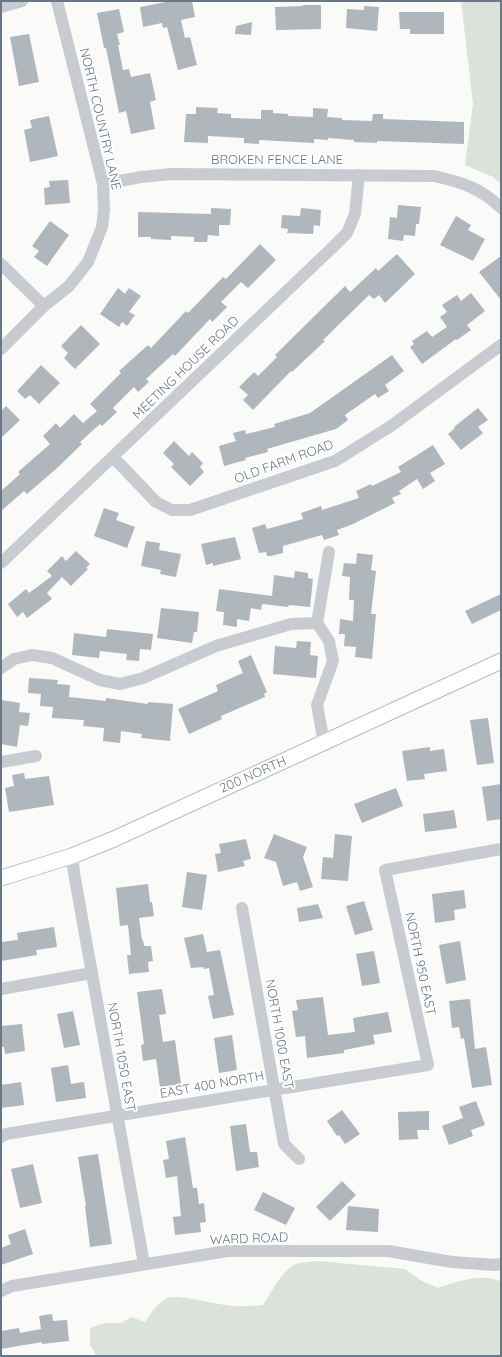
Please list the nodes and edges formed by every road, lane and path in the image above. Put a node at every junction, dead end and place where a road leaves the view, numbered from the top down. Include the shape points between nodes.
1 (22, 1) edge
2 (57, 1) edge
3 (1, 7) edge
4 (359, 175) junction
5 (103, 184) junction
6 (501, 208) edge
7 (1, 264) edge
8 (44, 306) junction
9 (501, 345) edge
10 (1, 349) edge
11 (113, 457) junction
12 (329, 552) dead end
13 (1, 564) edge
14 (318, 623) junction
15 (501, 661) edge
16 (1, 668) edge
17 (324, 743) junction
18 (36, 756) dead end
19 (1, 762) edge
20 (501, 849) edge
21 (72, 856) junction
22 (1, 878) edge
23 (242, 908) dead end
24 (92, 973) junction
25 (1, 989) edge
26 (428, 1065) joint
27 (274, 1089) junction
28 (118, 1115) junction
29 (1, 1137) edge
30 (299, 1159) dead end
31 (144, 1264) junction
32 (501, 1264) edge
33 (1, 1291) edge

1 - 3 street
2 - 5 street, NORTH COUNTRY LANE
4 - 5 street, BROKEN FENCE LANE via 172,174
4 - 6 street, BROKEN FENCE LANE via 434,176 473,187
4 - 11 street, MEETING HOUSE ROAD via 355,214 347,232
5 - 8 street, NORTH COUNTRY LANE via 102,227 88,262 69,286
7 - 8 street
8 - 10 street, NORTH COUNTRY LANE
9 - 11 street, OLD FARM ROAD via 391,426 335,461 190,510 172,510 156,502
11 - 13 street, MEETING HOUSE ROAD
12 - 14 street
14 - 16 street via 291,624 216,646 143,678 120,684 100,680 52,658 32,655 14,659
14 - 17 street via 328,642 333,661 317,705
15 - 17 main road, 200 NORTH
17 - 21 main road, 200 NORTH via 114,840
18 - 19 street
20 - 26 street, NORTH 950 EAST via 385,870
21 - 22 main road, 200 NORTH
21 - 24 street, NORTH 1050 EAST
23 - 27 street, NORTH 1000 EAST
24 - 25 street
24 - 28 street, NORTH 1050 EAST
26 - 27 street, EAST 400 NORTH
27 - 28 street, EAST 400 NORTH
27 - 30 street, NORTH 1000 EAST via 284,1144
28 - 29 street, EAST 400 NORTH via 6,1134
28 - 31 street, NORTH 1050 EAST
31 - 32 street, WARD ROAD via 227,1251 388,1251 452,1262
31 - 33 street, WARD ROAD via 12,1286

